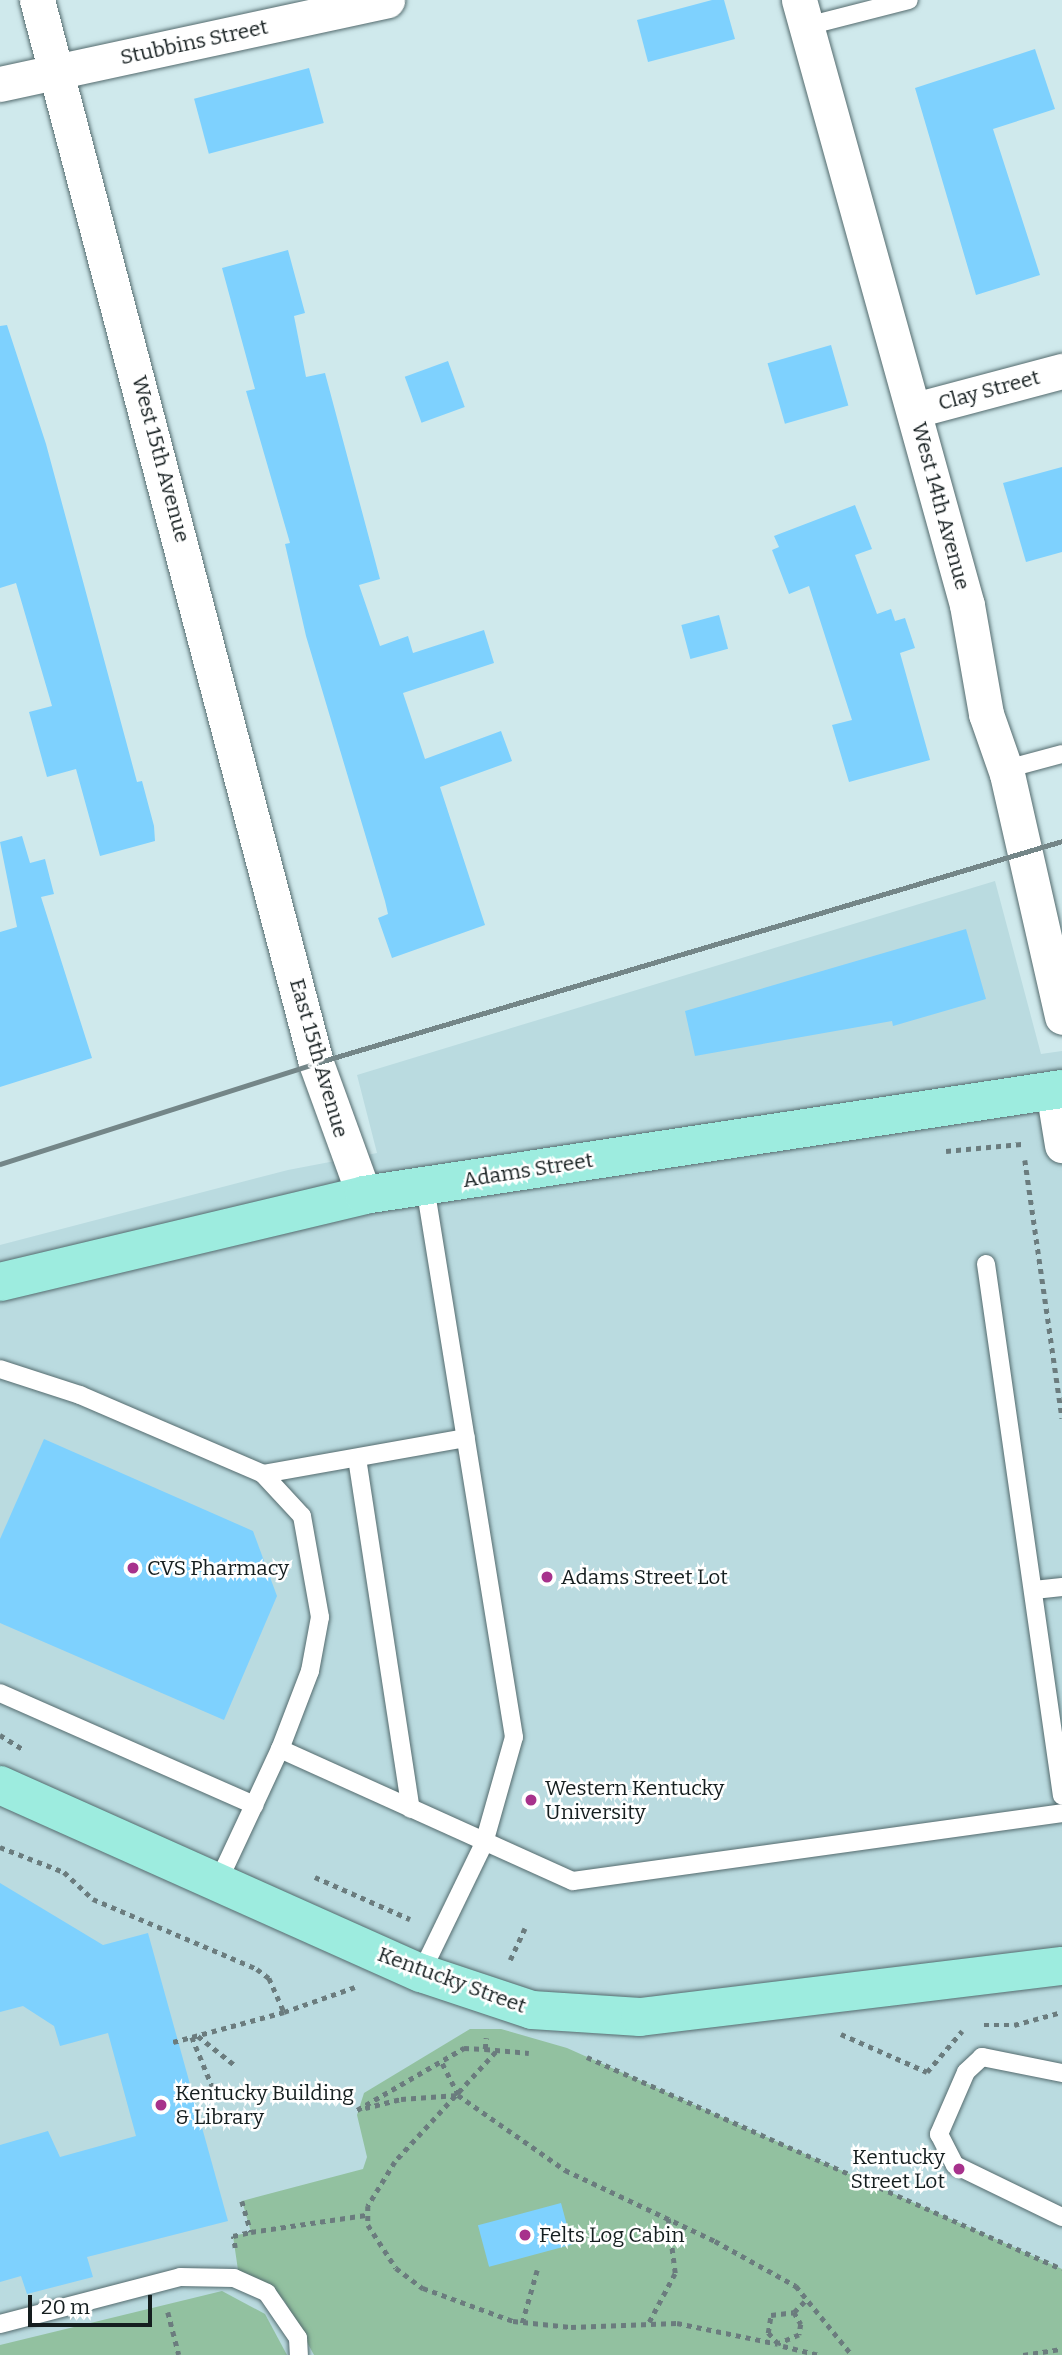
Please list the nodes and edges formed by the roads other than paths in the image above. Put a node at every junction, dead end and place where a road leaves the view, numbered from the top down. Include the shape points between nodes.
1 (37, 0) edge
2 (387, 0) edge
3 (909, 0) edge
4 (803, 13) edge
5 (59, 71) junction
6 (0, 84) edge
7 (1062, 371) edge
8 (915, 410) junction
9 (1062, 754) edge
10 (1006, 769) junction
11 (282, 919) joint
12 (1062, 1017) edge
13 (1058, 1090) edge
14 (1062, 1145) edge
15 (425, 1186) junction
16 (364, 1195) junction
17 (986, 1264) dead end
18 (0, 1282) edge
19 (0, 1368) edge
20 (467, 1438) junction
21 (358, 1458) junction
22 (263, 1474) junction
23 (1062, 1587) edge
24 (1034, 1590) junction
25 (0, 1693) edge
26 (281, 1749) junction
27 (0, 1785) edge
28 (1062, 1796) edge
29 (254, 1805) junction
30 (411, 1809) junction
31 (1062, 1813) edge
32 (484, 1843) junction
33 (218, 1882) junction
34 (1062, 1966) edge
35 (421, 1973) junction
36 (1062, 2073) edge
37 (1062, 2217) edge
38 (0, 2324) edge
39 (299, 2355) edge

1 - 5 street, West 15th Avenue
2 - 5 street, Stubbins Street
3 - 4 lane
4 - 8 street, West 14th Avenue
5 - 6 street, Stubbins Street
5 - 11 street, West 15th Avenue
7 - 8 street, Clay Street
8 - 10 street, West 14th Avenue via 967,605 986,714
9 - 10 lane
10 - 12 street, West 14th Avenue
11 - 16 street, East 15th Avenue via 332,1118
13 - 14 street
13 - 15 main road, Adams Street
15 - 16 main road, Adams Street
15 - 20 lane
16 - 18 main road, Adams Street
17 - 24 lane
19 - 22 lane via 80,1395
20 - 21 lane
20 - 32 lane via 514,1737
21 - 22 lane
21 - 30 lane
22 - 26 lane via 302,1517 320,1618 310,1671
23 - 24 lane
24 - 28 lane
25 - 29 lane
26 - 29 lane
26 - 30 lane
27 - 33 main road, Kentucky Street
29 - 33 lane
30 - 32 lane
31 - 32 lane via 573,1881
32 - 35 lane
33 - 35 main road, Kentucky Street
34 - 35 main road, Kentucky Street via 640,2017 532,2010
36 - 37 lane via 982,2057 966,2072 939,2134 955,2165
38 - 39 lane via 180,2277 234,2278 267,2293 298,2338

